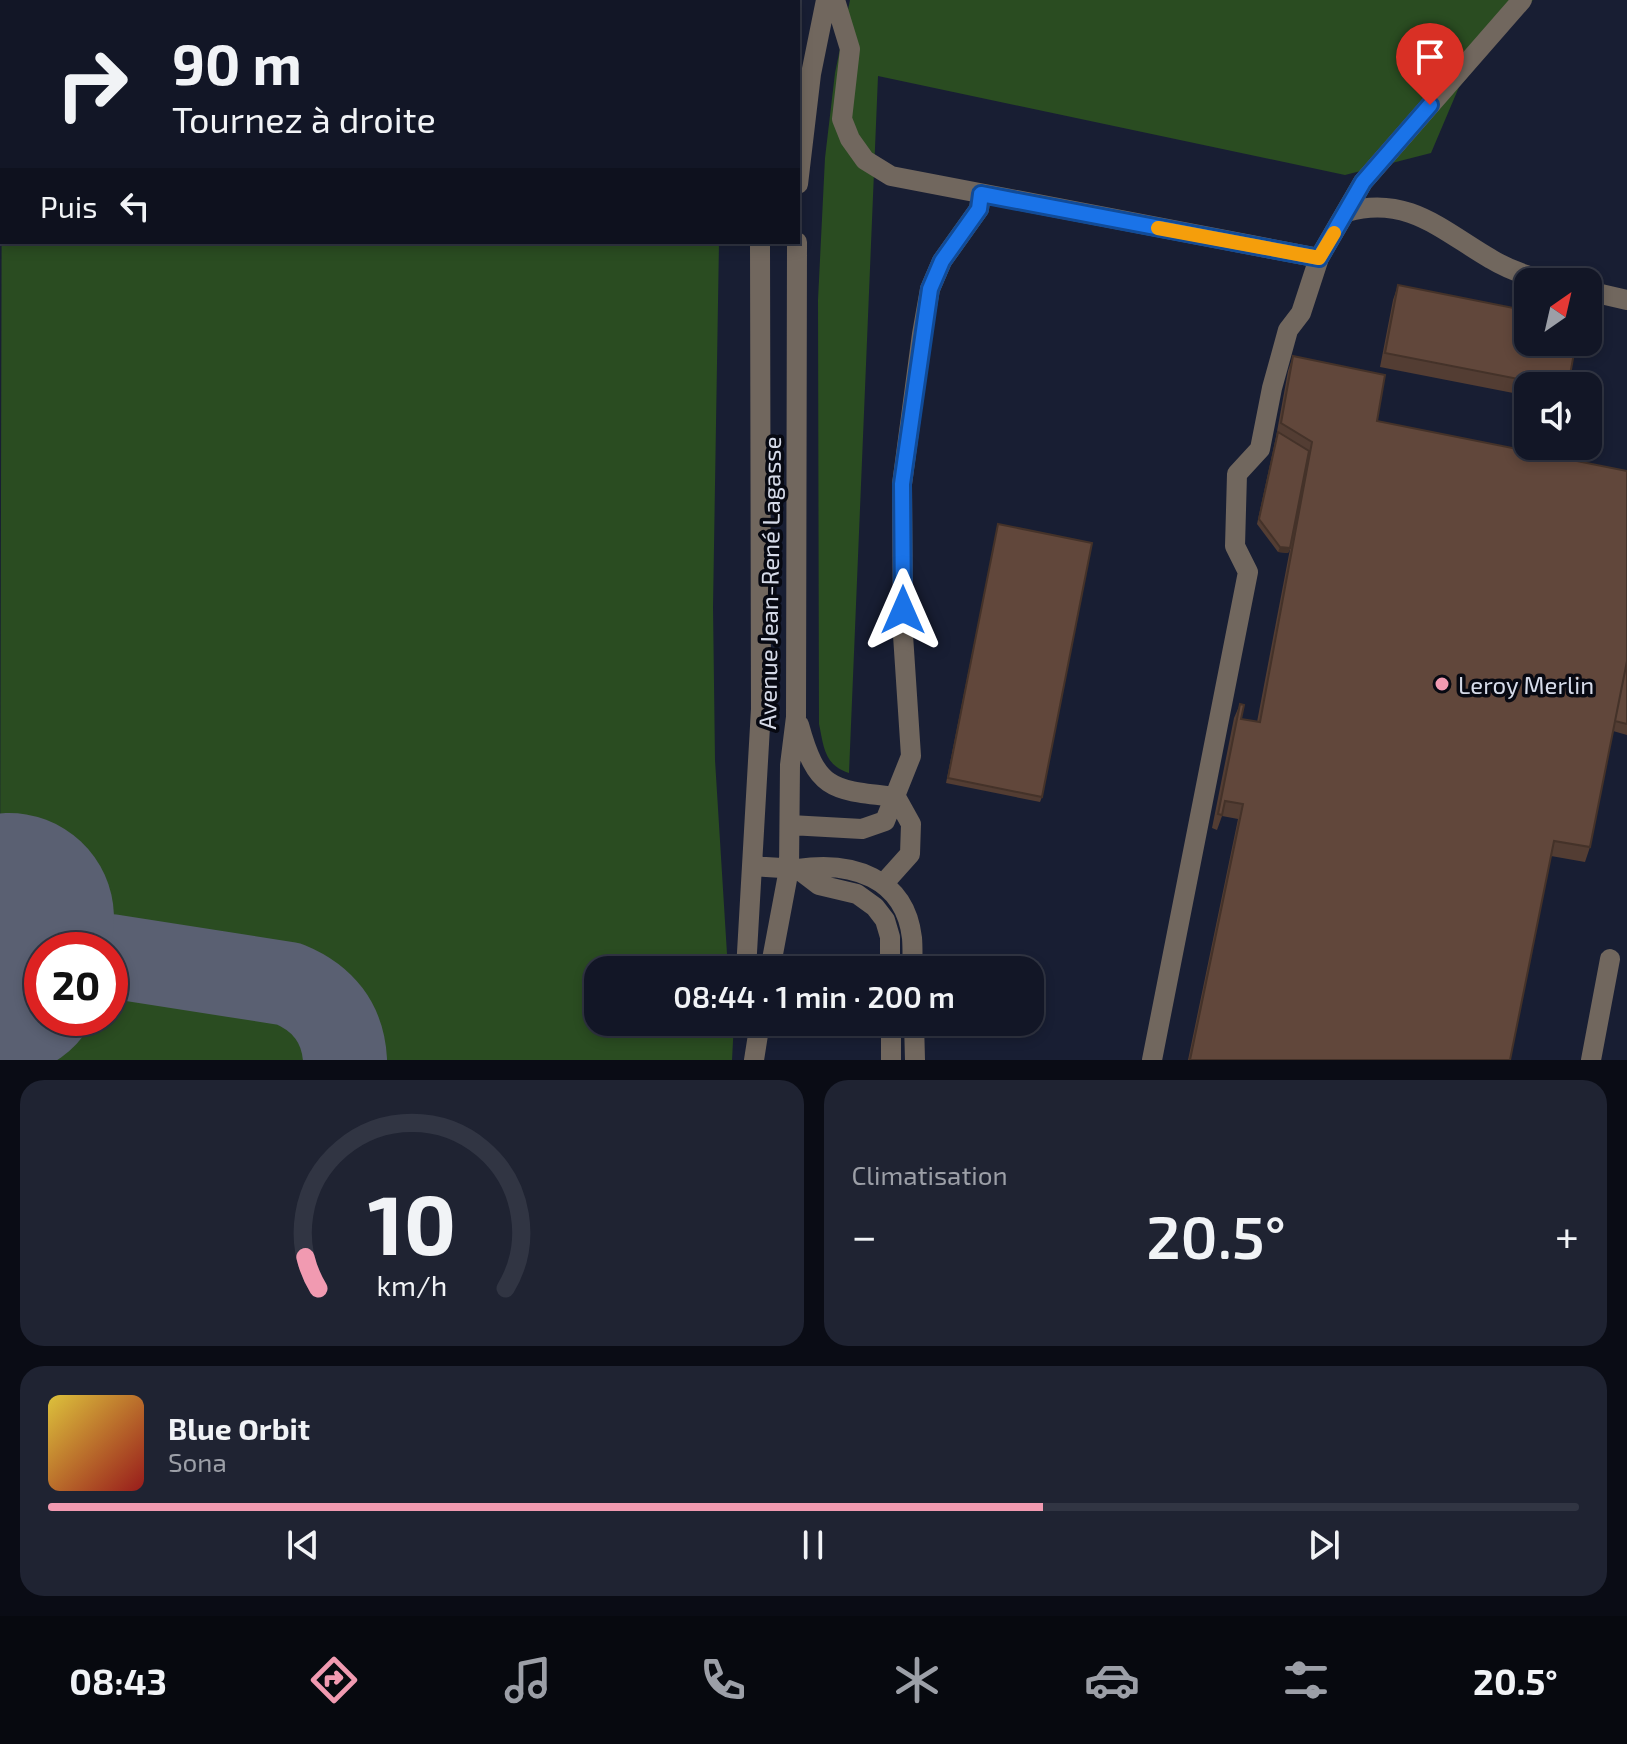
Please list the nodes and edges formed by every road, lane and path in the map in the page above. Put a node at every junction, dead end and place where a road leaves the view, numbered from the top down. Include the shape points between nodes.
1 (826, 0) edge
2 (835, 0) edge
3 (1522, 0) edge
4 (800, 167) edge
5 (981, 194) junction
6 (1347, 212) junction
7 (760, 244) edge
8 (797, 244) edge
9 (1319, 258) junction
10 (1514, 270) edge
11 (1602, 294) edge
12 (1627, 300) edge
13 (796, 717) junction
14 (896, 797) junction
15 (790, 825) junction
16 (752, 866) junction
17 (794, 869) junction
18 (884, 883) junction
19 (747, 956) edge
20 (773, 956) edge
21 (890, 956) edge
22 (913, 956) edge
23 (1610, 959) dead end
24 (747, 1036) edge
25 (757, 1036) edge
26 (891, 1036) edge
27 (914, 1036) edge
28 (751, 1060) edge
29 (891, 1060) edge
30 (915, 1060) edge
31 (1152, 1060) edge
32 (1591, 1060) edge

1 - 4 street
2 - 5 street via 850,49 842,119 865,160 891,176
3 - 6 street via 1363,182
5 - 9 street
5 - 14 street via 979,209 942,261 930,289 911,408 902,484 911,756
6 - 9 street
6 - 10 street via 1385,206 1411,212
7 - 16 street, Avenue Jean-René Lagasse via 761,709
8 - 13 street, Avenue Jean-René Lagasse
9 - 31 street via 1301,313 1288,330 1260,449 1237,474 1235,546 1248,572
11 - 12 street
13 - 14 street via 808,758 830,783 845,791
13 - 15 street, Avenue Jean-René Lagasse
14 - 15 street via 885,821 862,829
14 - 18 street via 911,824 910,854
15 - 17 street, Avenue Jean-René Lagasse
16 - 17 street
16 - 19 street, Avenue Jean-René Lagasse
17 - 18 street via 858,871
17 - 20 street, Avenue Jean-René Lagasse
17 - 21 street via 819,885 857,894 875,907 885,920
18 - 22 street via 905,911
23 - 32 street
24 - 28 street
25 - 28 street
26 - 29 street
27 - 30 street

